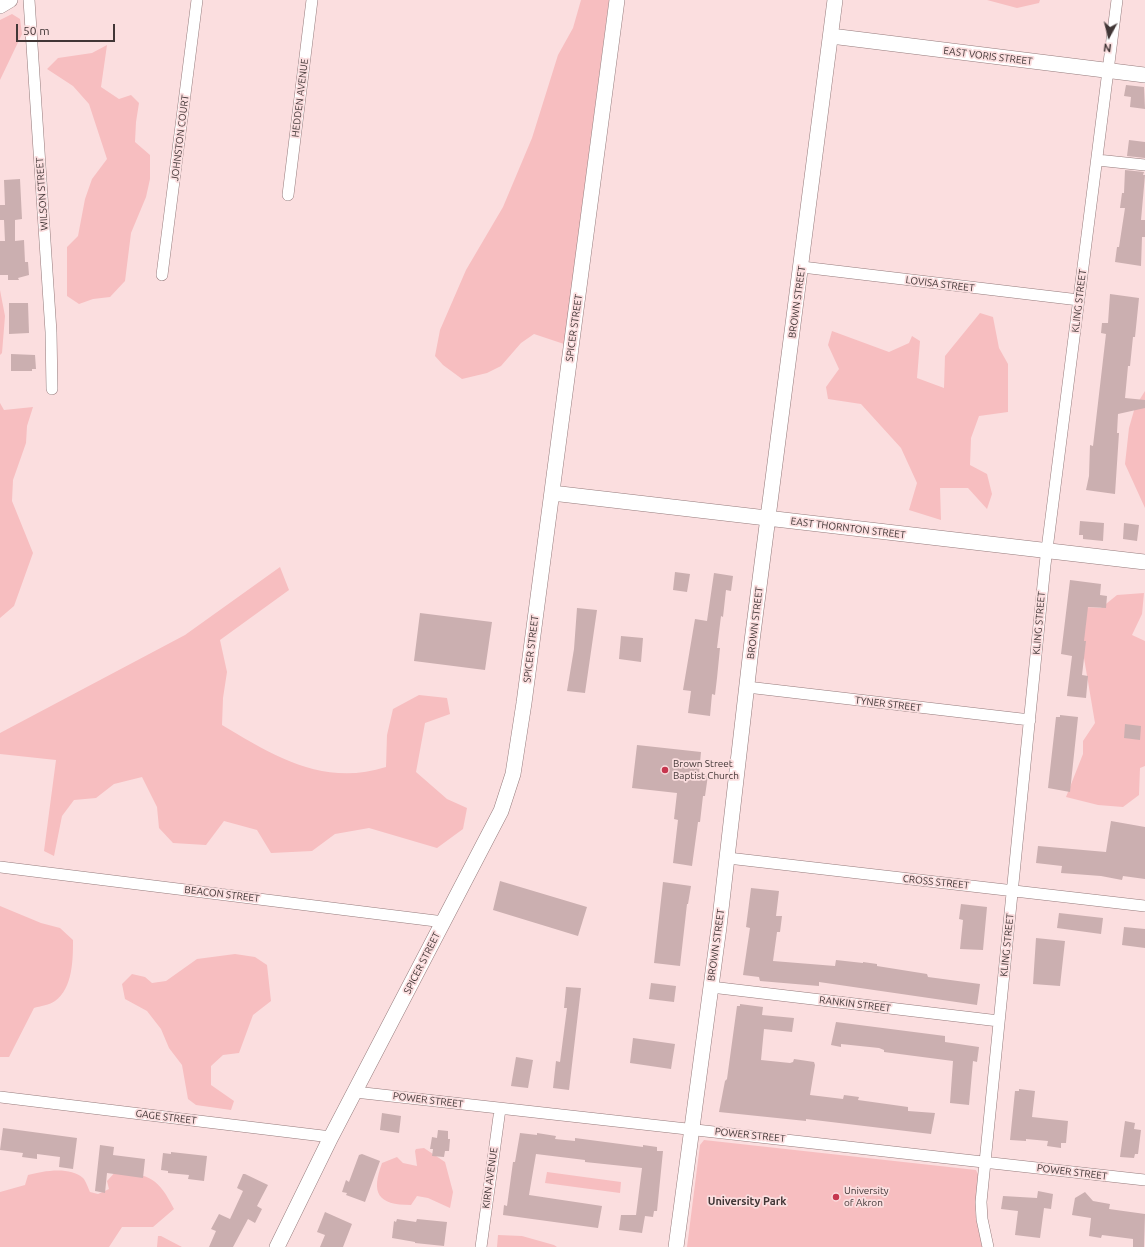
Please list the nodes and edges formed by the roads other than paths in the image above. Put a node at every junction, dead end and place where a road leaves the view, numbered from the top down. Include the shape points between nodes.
1 (10, 0) edge
2 (29, 0) edge
3 (197, 0) edge
4 (312, 0) edge
5 (617, 0) edge
6 (835, 0) edge
7 (1117, 0) edge
8 (0, 6) edge
9 (831, 36) junction
10 (1107, 70) junction
11 (1145, 75) edge
12 (1097, 160) junction
13 (1145, 165) edge
14 (288, 196) dead end
15 (802, 267) junction
16 (162, 275) dead end
17 (1079, 300) junction
18 (52, 389) dead end
19 (552, 493) junction
20 (768, 518) junction
21 (1047, 551) junction
22 (1145, 562) edge
23 (747, 687) junction
24 (1030, 720) junction
25 (728, 858) junction
26 (0, 867) edge
27 (1012, 890) junction
28 (1145, 906) edge
29 (444, 922) junction
30 (711, 988) junction
31 (998, 1021) junction
32 (355, 1092) junction
33 (0, 1097) edge
34 (500, 1109) junction
35 (692, 1128) junction
36 (331, 1137) junction
37 (986, 1162) junction
38 (1145, 1180) edge
39 (277, 1247) edge
40 (481, 1247) edge
41 (676, 1247) edge
42 (988, 1247) edge

1 - 8 main road
2 - 18 street, WILSON STREET via 51,332
3 - 16 street, JOHNSTON COURT
4 - 14 street, HEDDEN AVENUE
5 - 19 main road, SPICER STREET
6 - 9 main road, BROWN STREET
7 - 10 street, KLING STREET
9 - 10 main road, EAST VORIS STREET
9 - 15 main road, BROWN STREET
10 - 11 main road, EAST VORIS STREET
10 - 12 street, KLING STREET
12 - 13 street
12 - 17 street, KLING STREET
15 - 17 street, LOVISA STREET
15 - 20 main road, BROWN STREET
17 - 21 street, KLING STREET
19 - 20 main road, EAST THORNTON STREET
19 - 29 main road, SPICER STREET via 510,788 501,811
20 - 21 main road, EAST THORNTON STREET
20 - 23 main road, BROWN STREET
21 - 22 main road, EAST THORNTON STREET
21 - 24 street, KLING STREET
23 - 24 street, TYNER STREET
23 - 25 main road, BROWN STREET
24 - 27 street, KLING STREET
25 - 27 street, CROSS STREET
25 - 30 main road, BROWN STREET
26 - 29 street, BEACON STREET
27 - 28 street, CROSS STREET
27 - 31 street, KLING STREET
29 - 32 main road, SPICER STREET
30 - 31 street, RANKIN STREET
30 - 35 main road, BROWN STREET
31 - 37 street, KLING STREET
32 - 34 street, POWER STREET
32 - 36 main road, SPICER STREET
33 - 36 street, GAGE STREET
34 - 35 street, POWER STREET
34 - 40 street, KIRN AVENUE
35 - 37 street, POWER STREET
35 - 41 main road, BROWN STREET
36 - 39 main road, SPICER STREET
37 - 38 street, POWER STREET
37 - 42 street, KLING STREET via 981,1212

